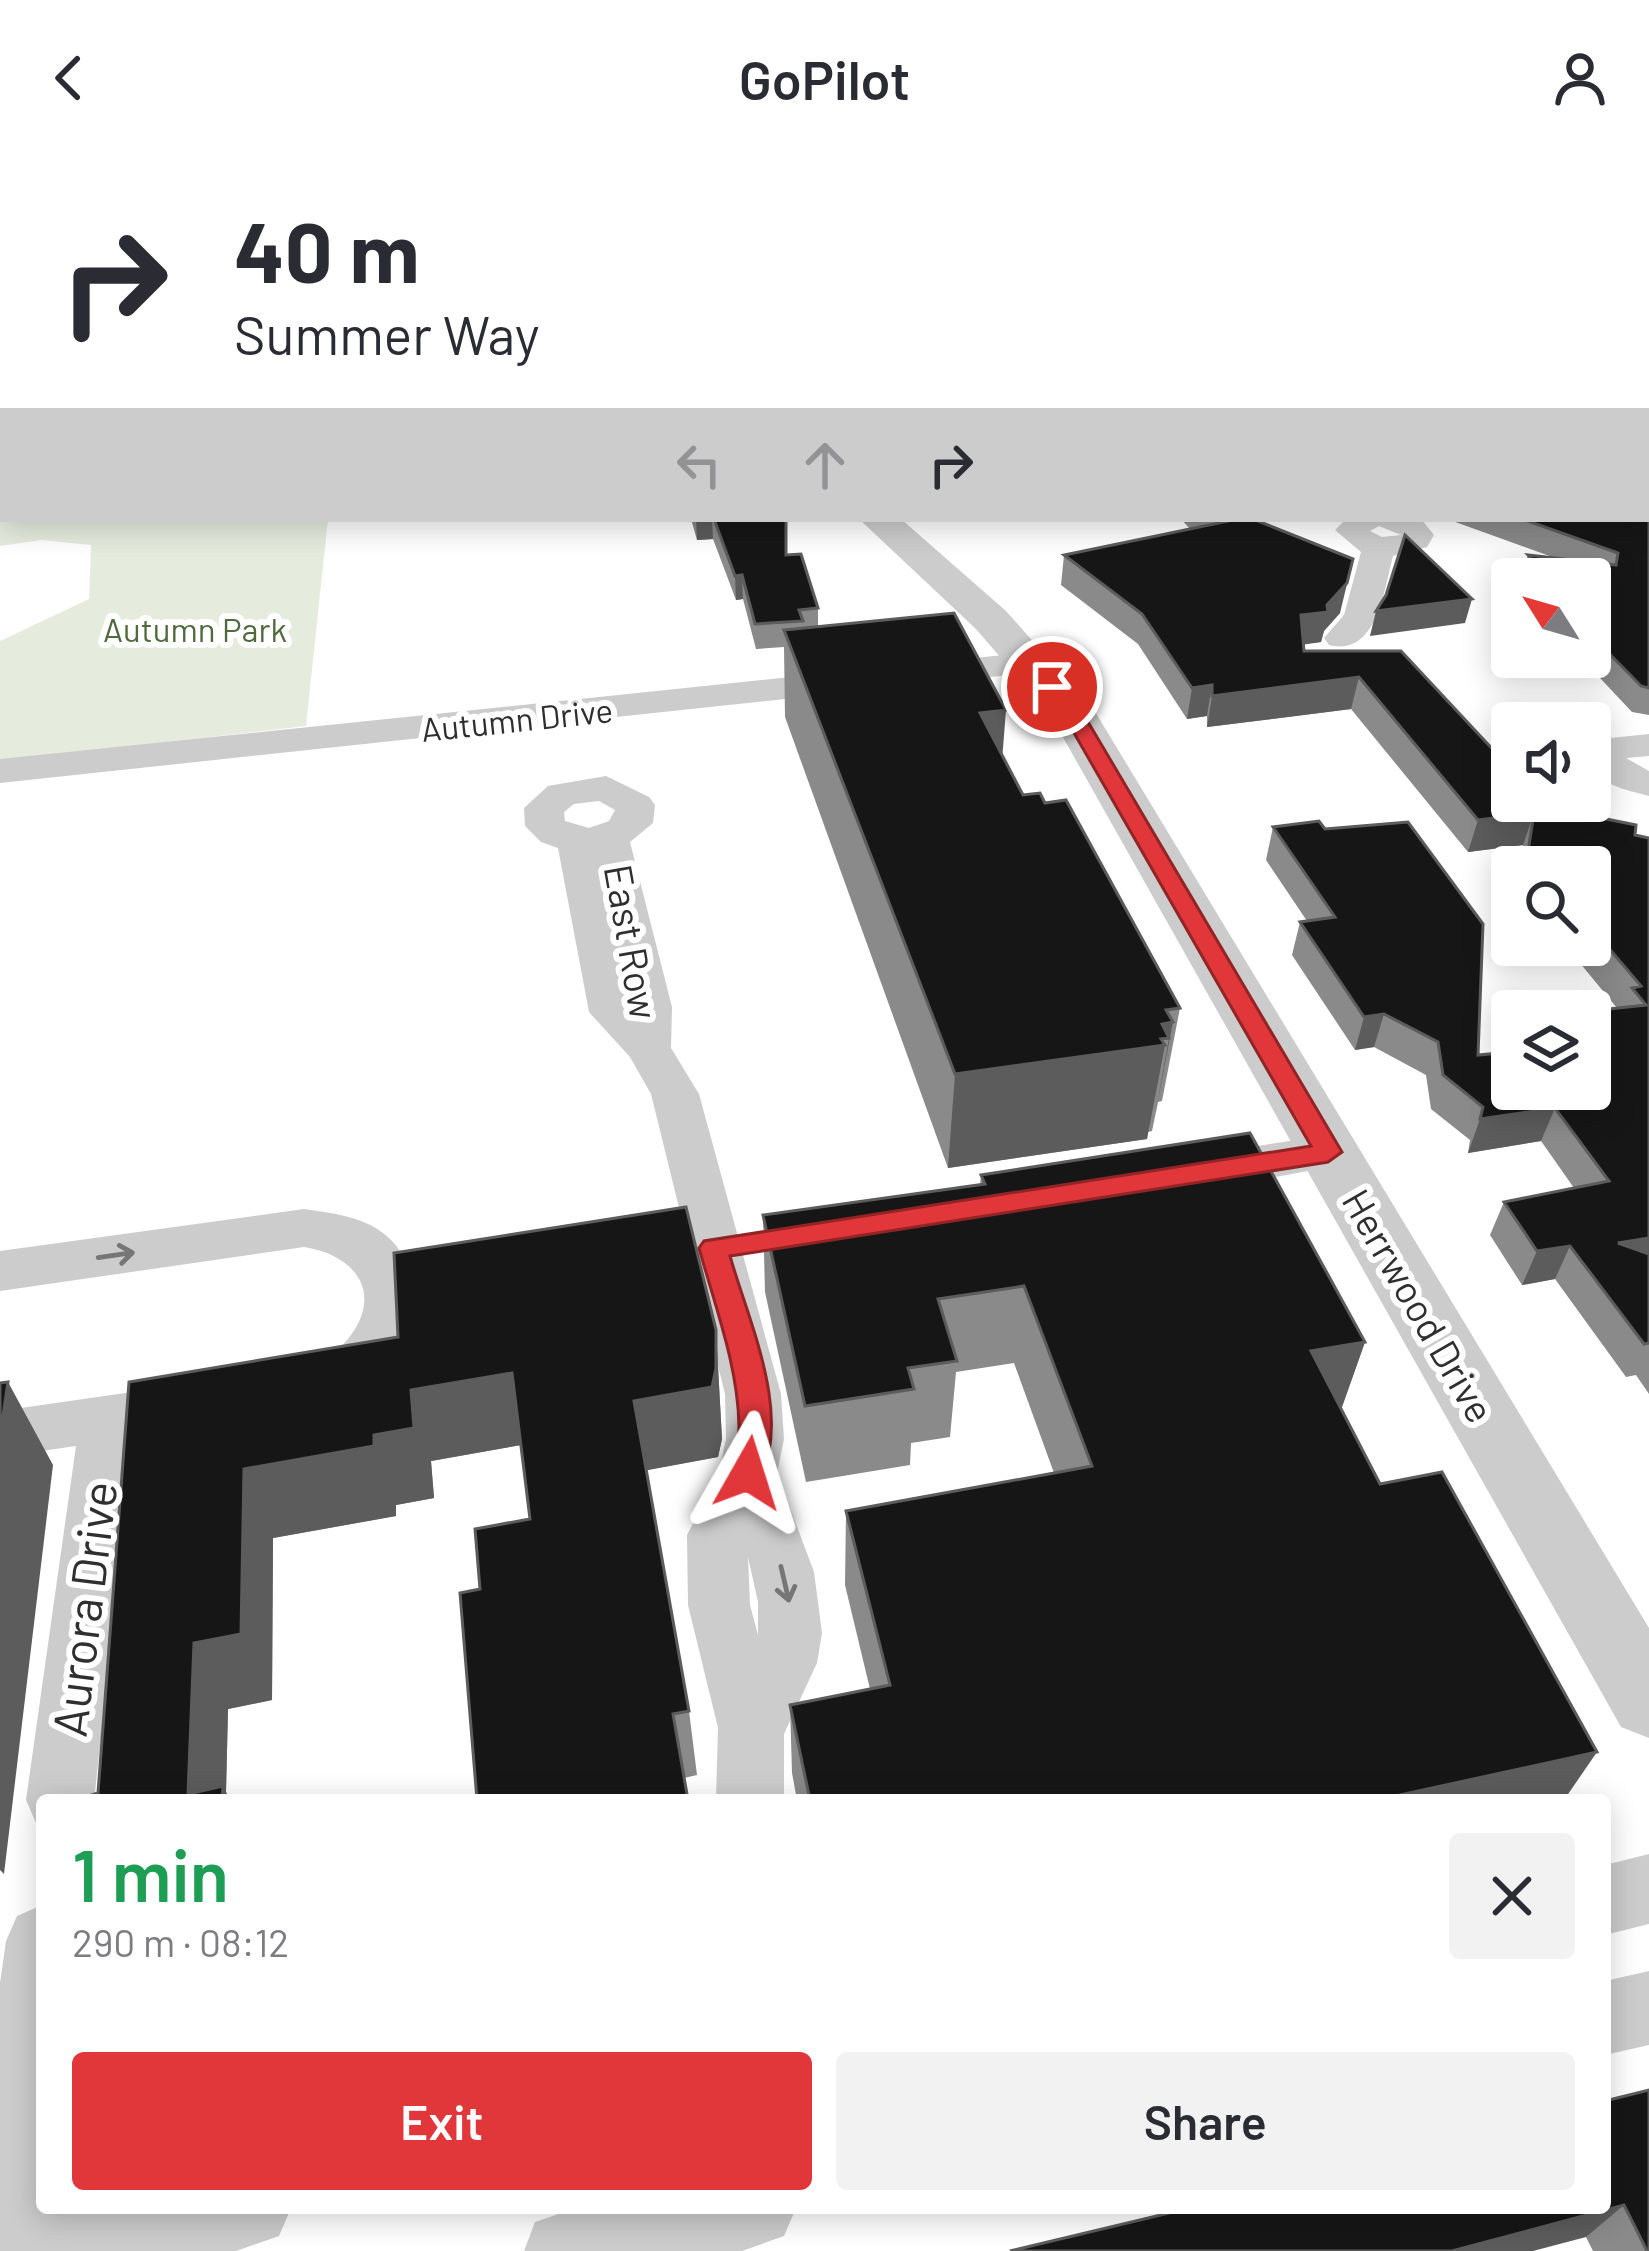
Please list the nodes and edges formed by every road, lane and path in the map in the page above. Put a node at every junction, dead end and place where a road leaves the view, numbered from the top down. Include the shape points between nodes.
1 (881, 522) edge
2 (1378, 528) edge
3 (1341, 638) dead end
4 (1034, 663) junction
5 (1649, 745) edge
6 (0, 771) edge
7 (1649, 784) edge
8 (594, 838) dead end
9 (1328, 1152) junction
10 (1163, 1178) edge
11 (0, 1271) edge
12 (110, 1418) junction
13 (0, 1434) edge
14 (1649, 1701) edge
15 (61, 1794) edge
16 (750, 1794) edge
17 (1649, 1889) edge
18 (1611, 1898) edge
19 (36, 1988) edge
20 (1649, 2008) edge
21 (1611, 2017) edge
22 (223, 2214) edge
23 (729, 2214) edge
24 (2, 2251) edge
25 (50, 2251) edge
26 (564, 2251) edge

1 - 4 street, Herrwood Drive
2 - 3 street via 1360,618
4 - 6 street, Autumn Drive
4 - 9 street, Herrwood Drive via 1071,710
5 - 7 street via 1614,747 1606,759 1618,773
8 - 16 street, East Row via 612,1012 648,1048 675,1094 754,1394 748,1473 791,1613 778,1693 751,1728
9 - 10 street
9 - 14 street, Herrwood Drive
11 -> 12 street via 328,1228 377,1253 412,1290 360,1369 334,1384
12 - 13 street
12 - 15 street, Aurora Drive
17 - 18 street
19 - 24 street
20 - 21 street
22 - 25 street
23 - 26 street

